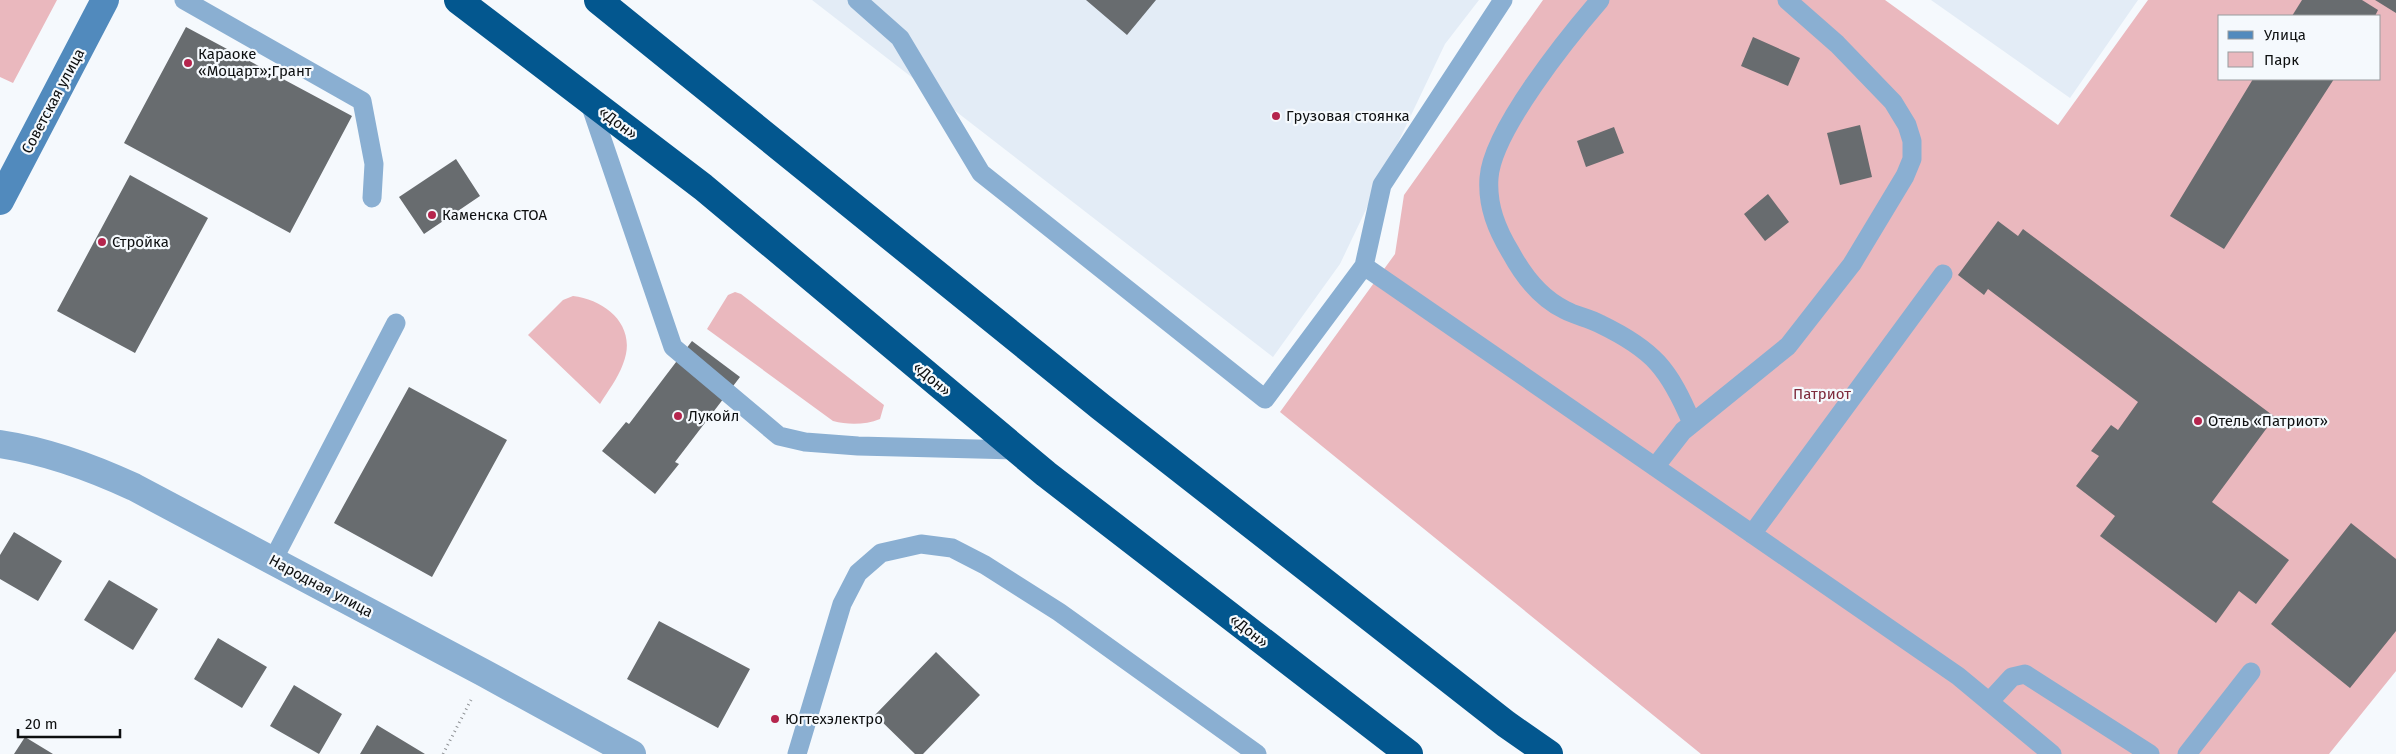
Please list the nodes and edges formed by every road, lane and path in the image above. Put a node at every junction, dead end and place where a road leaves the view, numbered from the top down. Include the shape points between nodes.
1 (105, 0) edge
2 (184, 0) edge
3 (458, 0) edge
4 (599, 0) edge
5 (857, 0) edge
6 (1503, 0) edge
7 (1600, 0) edge
8 (1787, 0) edge
9 (589, 101) junction
10 (372, 198) dead end
11 (0, 202) edge
12 (1364, 266) junction
13 (1943, 274) dead end
14 (396, 323) dead end
15 (1692, 423) junction
16 (0, 444) edge
17 (1016, 450) junction
18 (1655, 467) junction
19 (1752, 534) junction
20 (273, 560) junction
21 (2251, 672) dead end
22 (484, 673) junction
23 (1989, 702) junction
24 (444, 754) edge
25 (632, 754) edge
26 (797, 754) edge
27 (1257, 754) edge
28 (1409, 754) edge
29 (1549, 754) edge
30 (2052, 754) edge
31 (2150, 754) edge
32 (2188, 754) edge

1 - 11 main road, Советская улица
2 - 10 lane via 362,101 374,164
3 - 9 highway, «Дон»
4 - 29 highway via 1101,408 1506,724
5 - 12 lane via 900,38 981,173 1264,400
6 - 12 lane via 1382,185
7 - 15 lane via 1544,71 1496,148 1489,177 1489,201 1503,241 1539,293 1565,310 1633,341 1654,356 1680,394
8 - 15 lane via 1838,44 1893,102 1907,125 1912,141 1912,159 1852,264 1788,346
9 - 17 highway, «Дон» via 703,187
9 - 17 lane via 673,347 779,436 806,442 858,446
12 - 18 lane
13 - 19 lane
14 - 20 lane
15 - 18 lane
16 - 20 street, Народная улица via 98,470
17 - 28 highway, «Дон»
18 - 19 lane
19 - 23 lane via 1958,676
20 - 22 street, Народная улица
21 - 32 lane
22 - 24 path
22 - 25 street, Народная улица
23 - 30 lane
23 - 31 lane via 2012,678 2025,674
26 - 27 lane via 842,604 858,573 881,553 921,544 952,548 994,570 1060,612

